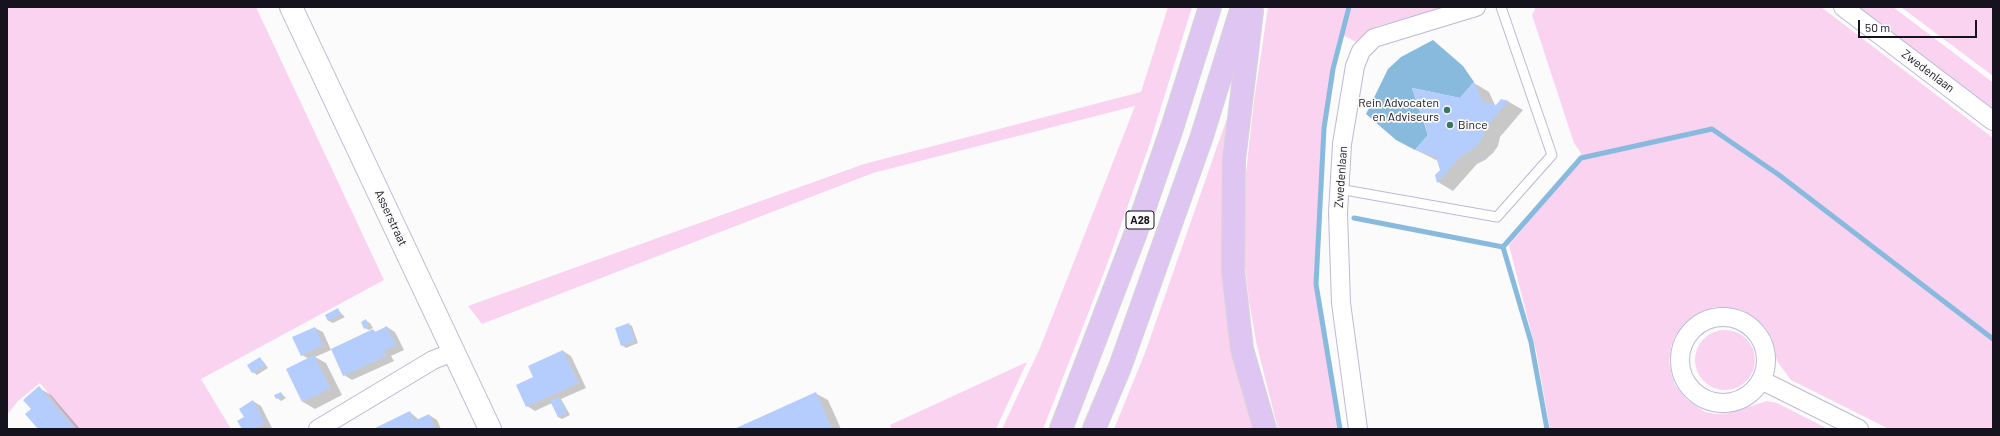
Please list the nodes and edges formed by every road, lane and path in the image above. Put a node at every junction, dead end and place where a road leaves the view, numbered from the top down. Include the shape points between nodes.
1 (292, 7) edge
2 (1210, 7) edge
3 (1242, 7) edge
4 (1252, 7) edge
5 (1476, 7) edge
6 (1501, 7) edge
7 (1843, 7) edge
8 (1993, 121) edge
9 (1339, 189) junction
10 (453, 352) junction
11 (1761, 380) junction
12 (318, 429) edge
13 (490, 429) edge
14 (1061, 429) edge
15 (1094, 429) edge
16 (1265, 429) edge
17 (1358, 429) edge
18 (1859, 429) edge

1 - 10 main road, Asserstraat
2 - 14 highway, A28 via 1135,236
3 - 15 highway, A28 via 1201,139 1120,367
4 - 16 highway via 1234,160 1233,270 1242,349
5 - 9 street, Zwedenlaan via 1384,34 1374,38 1361,51 1355,66 1342,144
6 - 9 lane via 1552,155 1497,217
7 - 8 street, Zwedenlaan
9 - 17 street, Zwedenlaan via 1338,260 1341,303
10 - 12 street via 433,360
10 - 13 main road, Asserstraat
11 - 11 street via 1766,359 1764,345 1747,324 1735,318 1721,317 1696,326 1686,336 1679,362 1682,377 1690,390 1702,399 1717,404 1732,403 1746,397
11 - 18 street

